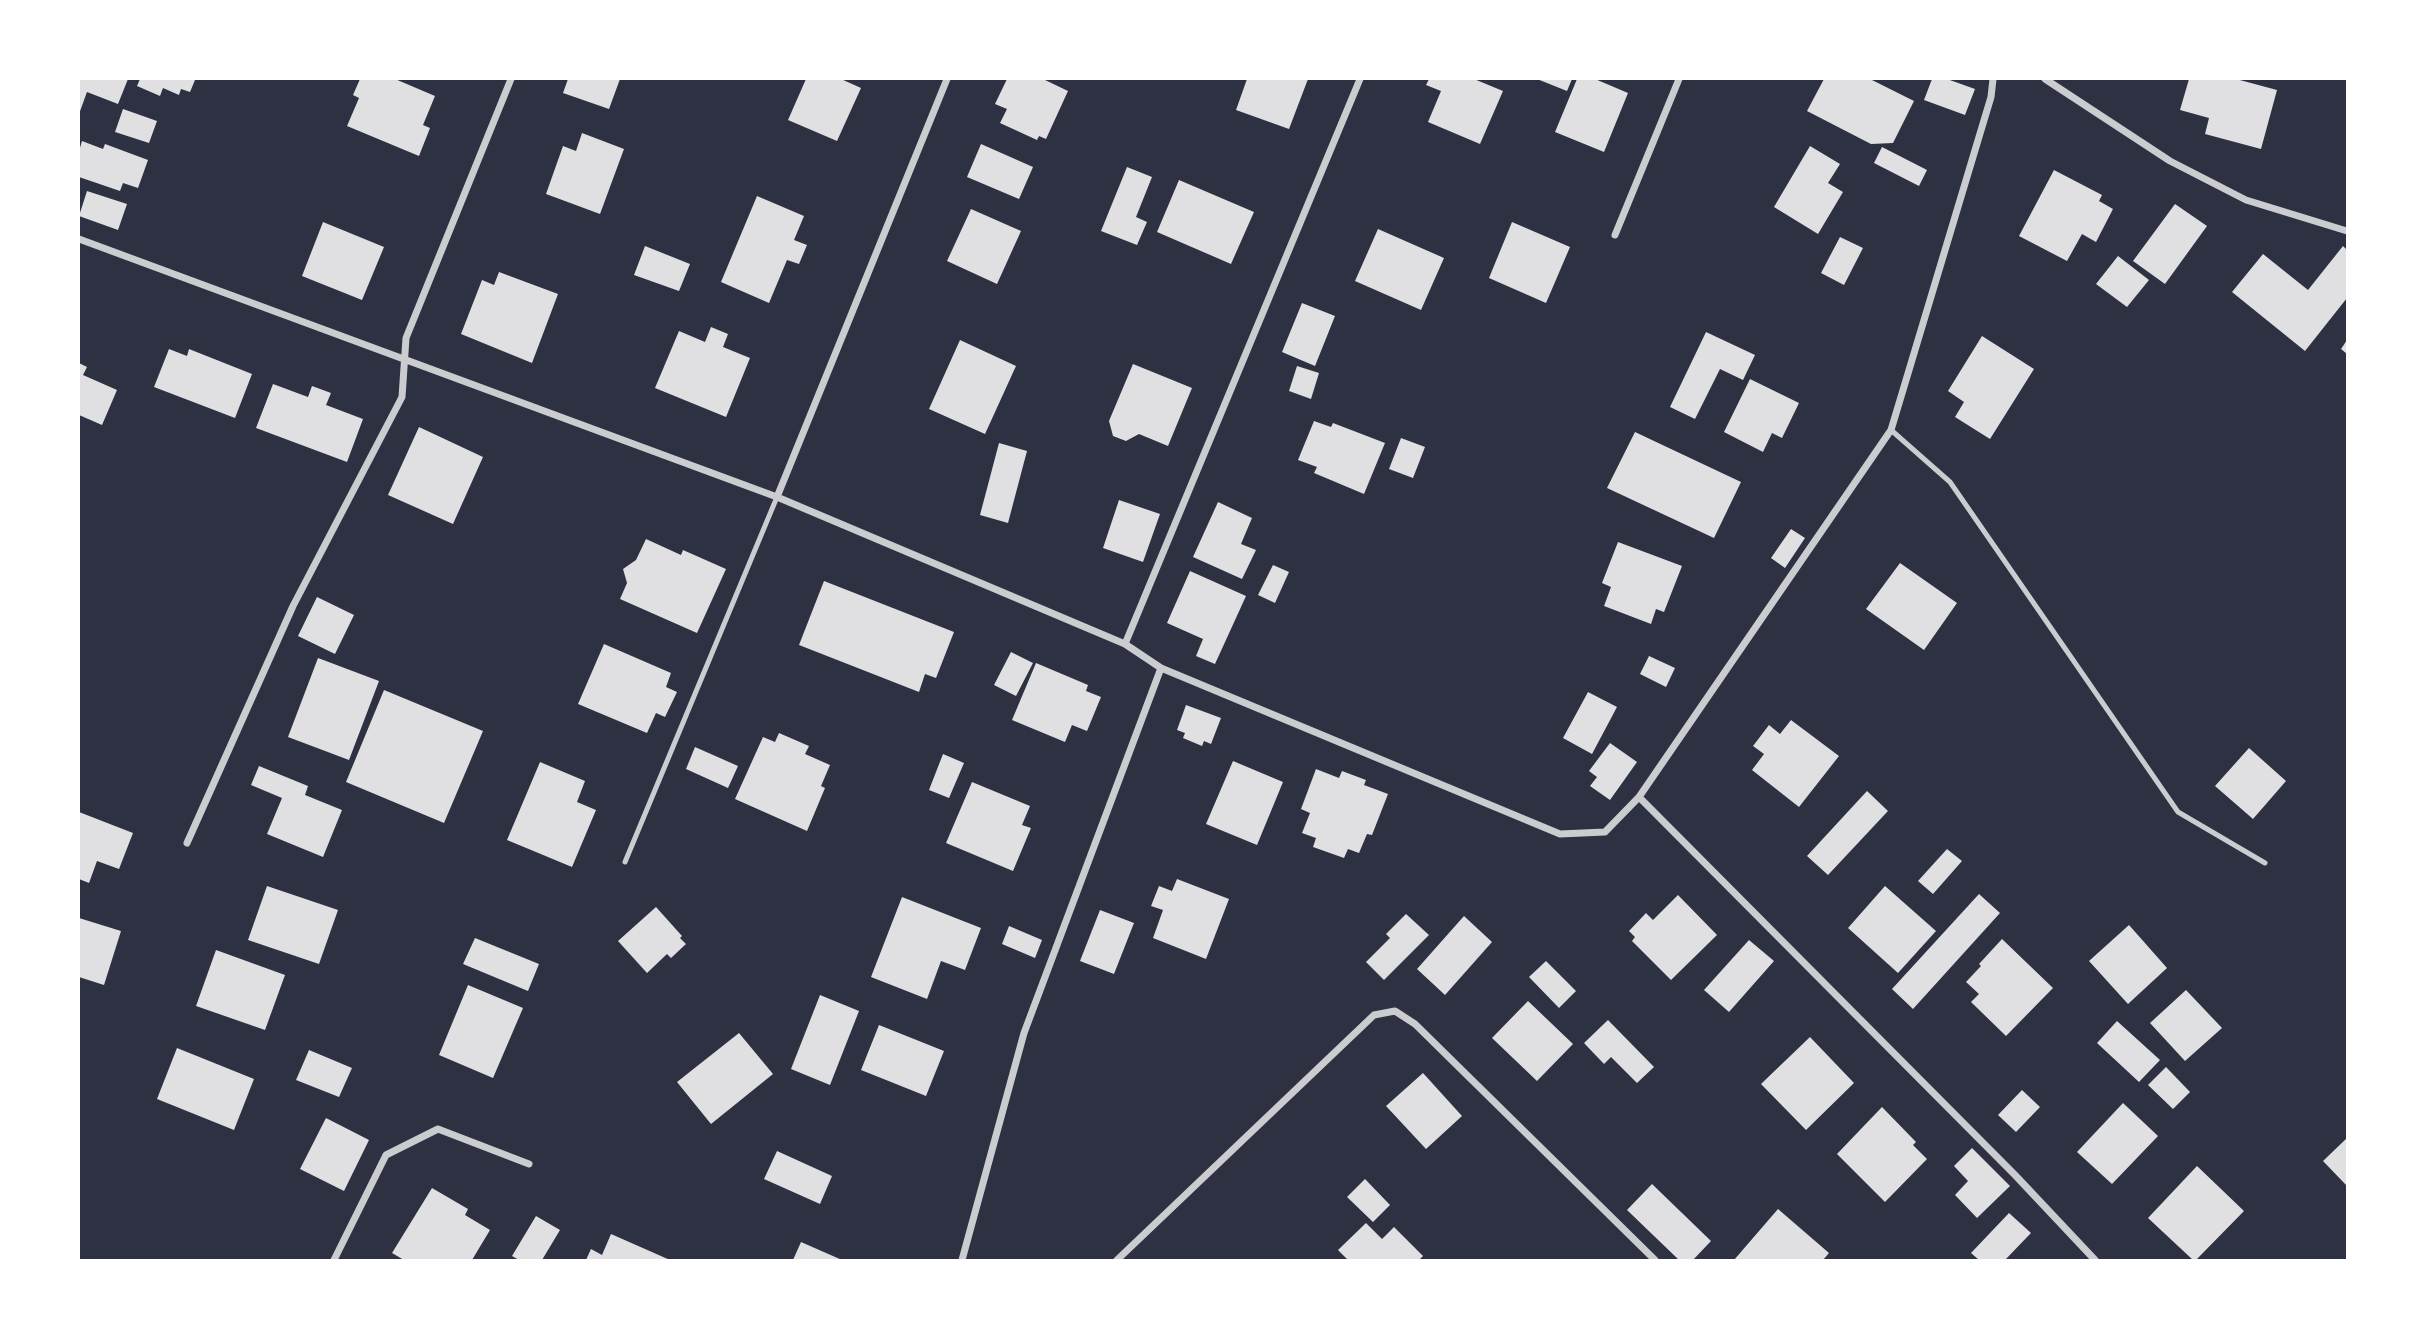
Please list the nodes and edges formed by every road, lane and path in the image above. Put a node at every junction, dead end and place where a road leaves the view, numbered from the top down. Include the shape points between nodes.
1 (511, 79) edge
2 (947, 79) edge
3 (1360, 79) edge
4 (1679, 79) edge
5 (1993, 79) edge
6 (2045, 79) edge
7 (2347, 231) edge
8 (1615, 235) dead end
9 (79, 239) edge
10 (404, 358) junction
11 (1891, 430) junction
12 (777, 497) junction
13 (1125, 644) junction
14 (1161, 668) junction
15 (1639, 797) junction
16 (187, 843) dead end
17 (625, 862) dead end
18 (2265, 863) dead end
19 (529, 1164) dead end
20 (334, 1260) edge
21 (962, 1260) edge
22 (1116, 1260) edge
23 (1655, 1260) edge
24 (2095, 1260) edge

1 - 10 street via 406,338
2 - 12 street
3 - 13 street
4 - 8 street
5 - 11 street
6 - 7 street via 2170,161 2246,200
9 - 10 street
10 - 12 street
10 - 16 street via 402,397 293,607
11 - 15 street
11 - 18 lane via 1950,482 2178,812
12 - 13 street
12 - 17 lane
13 - 14 street
14 - 15 street via 1560,834 1605,832
14 - 21 street via 1024,1033
15 - 24 street
19 - 20 street via 438,1129 386,1155
22 - 23 street via 1374,1015 1395,1011 1415,1024

